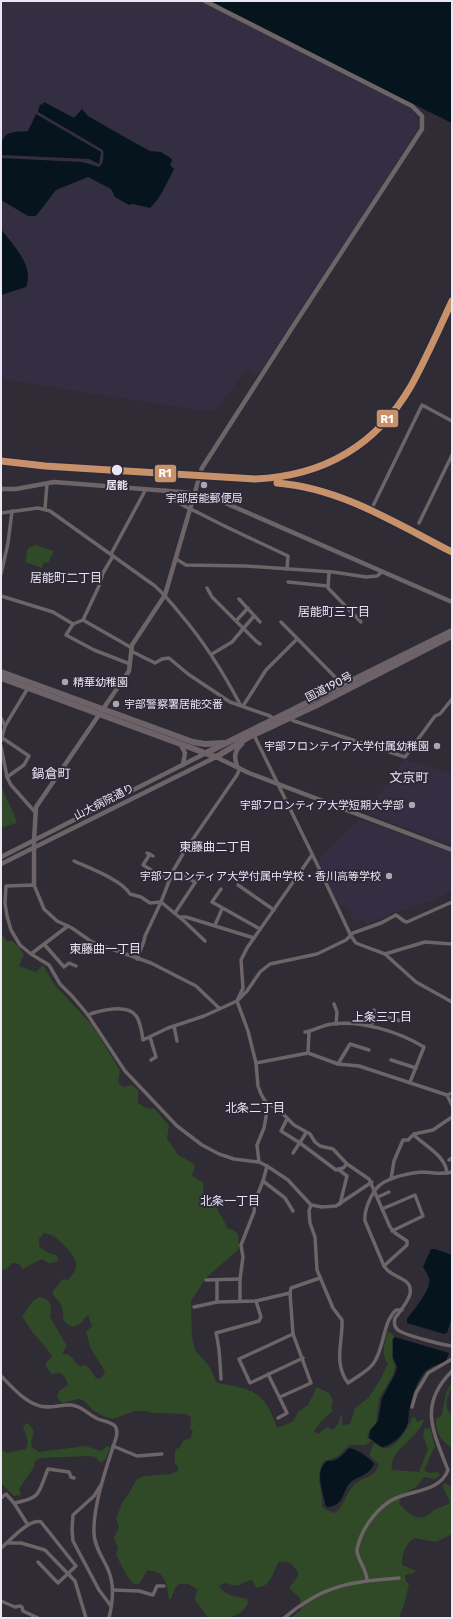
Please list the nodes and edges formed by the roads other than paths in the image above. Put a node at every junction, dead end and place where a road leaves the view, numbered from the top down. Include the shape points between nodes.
1 (205, 1) edge
2 (452, 421) edge
3 (452, 455) edge
4 (47, 483) junction
5 (1, 489) edge
6 (146, 489) junction
7 (165, 490) junction
8 (195, 493) junction
9 (373, 506) dead end
10 (45, 509) junction
11 (190, 509) junction
12 (12, 511) junction
13 (1, 513) edge
14 (419, 523) dead end
15 (112, 555) junction
16 (176, 558) junction
17 (287, 569) junction
18 (329, 572) junction
19 (382, 572) junction
20 (1, 574) edge
21 (288, 582) dead end
22 (327, 586) junction
23 (207, 588) dead end
24 (165, 595) junction
25 (1, 596) edge
26 (238, 599) dead end
27 (452, 602) edge
28 (248, 608) junction
29 (254, 616) junction
30 (83, 620) junction
31 (236, 621) junction
32 (260, 622) dead end
33 (281, 622) dead end
34 (361, 622) dead end
35 (73, 624) junction
36 (244, 628) junction
37 (452, 631) edge
38 (452, 636) edge
39 (297, 639) junction
40 (260, 644) dead end
41 (131, 650) junction
42 (212, 654) junction
43 (130, 664) junction
44 (1, 672) edge
45 (1, 678) edge
46 (336, 678) dead end
47 (28, 688) junction
48 (452, 699) edge
49 (242, 705) junction
50 (100, 712) junction
51 (1, 718) edge
52 (288, 718) junction
53 (274, 719) junction
54 (5, 726) junction
55 (147, 726) junction
56 (251, 736) junction
57 (1, 737) edge
58 (1, 741) edge
59 (229, 741) junction
60 (181, 745) junction
61 (1, 746) edge
62 (207, 752) junction
63 (216, 757) junction
64 (183, 765) junction
65 (238, 767) junction
66 (7, 777) junction
67 (278, 783) junction
68 (35, 812) junction
69 (34, 841) junction
70 (34, 849) junction
71 (452, 850) edge
72 (150, 854) dead end
73 (312, 855) junction
74 (1, 857) edge
75 (74, 861) dead end
76 (1, 864) edge
77 (174, 871) junction
78 (202, 872) dead end
79 (169, 881) junction
80 (195, 882) junction
81 (1, 884) edge
82 (34, 885) junction
83 (238, 885) dead end
84 (6, 886) junction
85 (221, 889) dead end
86 (162, 902) junction
87 (452, 902) edge
88 (222, 909) junction
89 (274, 910) junction
90 (175, 913) junction
91 (180, 917) junction
92 (216, 925) junction
93 (68, 926) junction
94 (260, 929) junction
95 (351, 936) junction
96 (254, 938) junction
97 (205, 942) dead end
98 (44, 944) junction
99 (452, 944) edge
100 (31, 954) junction
101 (385, 954) junction
102 (137, 959) junction
103 (76, 966) dead end
104 (237, 1001) junction
105 (452, 1002) edge
106 (334, 1004) dead end
107 (219, 1008) junction
108 (88, 1015) junction
109 (401, 1021) dead end
110 (336, 1024) junction
111 (174, 1026) junction
112 (371, 1026) junction
113 (150, 1037) junction
114 (177, 1041) dead end
115 (369, 1050) dead end
116 (308, 1053) junction
117 (151, 1060) dead end
118 (391, 1060) dead end
119 (256, 1063) junction
120 (338, 1064) junction
121 (416, 1068) junction
122 (410, 1082) junction
123 (452, 1093) edge
124 (447, 1095) junction
125 (265, 1101) junction
126 (452, 1105) edge
127 (452, 1117) edge
128 (287, 1119) junction
129 (306, 1133) junction
130 (414, 1134) junction
131 (300, 1143) junction
132 (293, 1153) dead end
133 (259, 1162) junction
134 (347, 1164) junction
135 (267, 1166) junction
136 (338, 1169) junction
137 (452, 1172) edge
138 (447, 1173) junction
139 (391, 1179) junction
140 (263, 1181) junction
141 (372, 1182) junction
142 (375, 1190) junction
143 (389, 1192) dead end
144 (378, 1197) junction
145 (340, 1204) junction
146 (311, 1205) junction
147 (382, 1209) junction
148 (293, 1211) dead end
149 (392, 1231) junction
150 (384, 1266) junction
151 (320, 1278) junction
152 (240, 1279) junction
153 (206, 1280) dead end
154 (217, 1280) junction
155 (290, 1293) junction
156 (240, 1301) junction
157 (256, 1301) junction
158 (217, 1302) junction
159 (194, 1307) dead end
160 (402, 1310) junction
161 (293, 1334) junction
162 (452, 1345) edge
163 (303, 1358) junction
164 (452, 1359) edge
165 (452, 1371) edge
166 (268, 1374) junction
167 (1, 1376) edge
168 (221, 1379) dead end
169 (280, 1397) junction
170 (412, 1407) dead end
171 (278, 1418) dead end
172 (113, 1446) junction
173 (162, 1454) dead end
174 (74, 1478) dead end
175 (102, 1483) junction
176 (1, 1498) edge
177 (14, 1503) junction
178 (28, 1525) junction
179 (8, 1543) junction
180 (1, 1548) edge
181 (38, 1562) dead end
182 (69, 1574) junction
183 (398, 1578) dead end
184 (367, 1581) junction
185 (164, 1586) dead end
186 (113, 1590) junction
187 (1, 1601) edge
188 (111, 1606) junction
189 (38, 1618) edge
190 (86, 1618) edge
191 (109, 1618) edge
192 (284, 1618) edge

1 - 8 street via 412,106 422,116 423,124 206,462
2 - 9 street via 422,405
3 - 14 street
4 - 5 street
4 - 6 street
4 - 10 street
6 - 7 street
6 - 15 street
7 - 8 street
7 - 11 street via 172,498
8 - 11 street
8 - 19 street via 216,498
10 - 12 street
10 - 15 street
11 - 16 street
11 - 17 street via 288,556
12 - 13 street
12 - 20 street
15 - 24 street
15 - 30 street
16 - 17 street via 186,566
16 - 24 street
17 - 18 street
18 - 19 street via 371,578
18 - 22 street
19 - 27 street
21 - 22 street
22 - 34 street
23 - 31 street via 212,597
24 - 41 street
24 - 42 street
25 - 35 street via 53,612
26 - 28 street
28 - 29 street
28 - 31 street
29 - 32 street
29 - 36 street
30 - 35 street
30 - 41 street
31 - 36 street
33 - 39 street
35 - 43 street via 66,635 94,650
36 - 40 street
36 - 42 street via 232,642
37 - 53 highway, 国道190号
38 - 52 highway, 国道190号
39 - 46 street
39 - 49 street via 266,670
41 - 43 street
41 - 49 street via 155,663 169,658 230,702
42 - 49 street
43 - 50 street via 129,671
44 - 50 highway, 国道190号
45 - 47 highway, 国道190号
47 - 50 highway, 国道190号
47 - 54 street
48 - 52 street via 440,714 435,716 405,757
49 - 53 street
50 - 55 highway, 国道190号
50 - 60 highway, 国道190号
50 - 68 street via 41,798
51 - 54 street
52 - 56 highway, 国道190号
53 - 59 highway, 国道190号
54 - 57 street
55 - 59 highway, 国道190号 via 200,743 215,744
55 - 62 highway, 国道190号
56 - 63 highway, 国道190号
56 - 65 street via 236,750 235,759
56 - 67 street
57 - 58 street
57 - 66 street via 29,756 24,765
59 - 62 highway, 国道190号
60 - 62 highway, 国道190号
60 - 64 street via 185,753
61 - 66 street
62 - 63 highway, 国道190号
62 - 64 street, 山大病院通り
63 - 65 street
63 - 70 street, 山大病院通り
64 - 69 street, 山大病院通り
65 - 67 street
65 - 77 street via 237,775 184,852
66 - 68 street
67 - 71 street
67 - 73 street
68 - 69 street
69 - 70 street
69 - 74 street, 山大病院通り
70 - 76 street, 山大病院通り
70 - 82 street
72 - 79 street via 143,865
73 - 89 street
73 - 95 street
75 - 86 street via 102,873 127,889 130,894 150,903
77 - 79 street
77 - 80 street
78 - 80 street
79 - 86 street
80 - 90 street
81 - 84 street
82 - 84 street
82 - 93 street via 44,909 57,921
83 - 89 street
84 - 100 street via 5,903 10,926 20,945
85 - 88 street via 212,902
86 - 90 street
86 - 102 street
87 - 95 street via 407,922 396,915
88 - 92 street
88 - 94 street
89 - 94 street
90 - 91 street
91 - 92 street
91 - 97 street
92 - 96 street
93 - 98 street
93 - 102 street via 92,942
94 - 96 street
95 - 101 street via 356,943
95 - 104 street via 317,954 270,964 260,972
96 - 104 street via 241,960 243,988
98 - 100 street
98 - 103 street via 64,967 69,963
99 - 101 street via 425,942
100 - 108 street via 49,965 60,984
101 - 105 street via 416,982
102 - 107 street via 151,963 196,986
104 - 107 street
104 - 119 street via 247,1026
106 - 110 street via 337,1012
107 - 111 street
108 - 113 street via 97,1011 124,1008 132,1011 138,1019 143,1040
108 - 133 street via 125,1071 177,1126 219,1154
109 - 112 street via 375,1012
110 - 112 street
110 - 116 street via 307,1032
111 - 113 street
111 - 114 street
112 - 121 street via 406,1037 424,1047
113 - 117 street via 156,1057
115 - 120 street via 350,1044
116 - 119 street
116 - 120 street
118 - 121 street
119 - 125 street via 258,1086
120 - 122 street via 359,1066
121 - 122 street
122 - 124 street
123 - 124 street
124 - 126 street
125 - 128 street
125 - 133 street via 266,1120 257,1145
127 - 130 street via 433,1130
128 - 129 street
128 - 131 street via 281,1131
129 - 131 street
129 - 134 street via 320,1146 333,1149
130 - 138 street via 445,1165
130 - 139 street via 408,1140 403,1140 394,1161
131 - 132 street
131 - 136 street
133 - 135 street
134 - 136 street
134 - 141 street
135 - 140 street
135 - 146 street via 288,1180
136 - 145 street via 347,1176
137 - 138 street
138 - 139 street via 421,1172
139 - 142 street via 380,1184
140 - 148 street via 285,1198
140 - 152 street via 254,1201 254,1212 241,1245 243,1257
141 - 142 street
141 - 145 street
142 - 144 street
142 - 150 street via 366,1208 365,1221
143 - 144 street
144 - 147 street
145 - 146 street via 329,1207
146 - 151 street via 310,1223 315,1237 316,1264
147 - 149 street
147 - 149 street via 415,1195 423,1216
149 - 150 street via 407,1241 407,1245
150 - 160 street via 409,1285 411,1292
151 - 155 street via 291,1288
151 - 160 street via 333,1308 342,1320 340,1360 343,1375 348,1383 373,1364 391,1316 396,1310
152 - 154 street
152 - 156 street
153 - 154 street
154 - 158 street
155 - 157 street
155 - 161 street
156 - 157 street
156 - 158 street
157 - 168 street via 261,1317 258,1321 216,1333
158 - 159 street
160 - 162 street via 394,1323 399,1331
161 - 163 street
161 - 166 street via 239,1360 250,1383
163 - 166 street
163 - 169 street via 311,1383
164 - 170 street via 428,1373 416,1393
165 - 184 street via 436,1391 432,1409 434,1436 448,1470 446,1475 427,1489 390,1501 370,1520 357,1550 357,1555 366,1569
166 - 169 street
167 - 172 street via 23,1397 38,1406 81,1407 96,1418 112,1424 117,1432
169 - 171 street via 287,1413
172 - 173 street via 137,1456
172 - 175 street
174 - 177 street via 69,1472 48,1468 38,1494 29,1500
175 - 186 street via 94,1534
175 - 188 street via 94,1496 75,1513 72,1530 74,1540 99,1590
176 - 177 street via 6,1494
177 - 178 street
178 - 179 street
178 - 182 street via 41,1522 76,1566
179 - 180 street
179 - 182 street via 20,1543 45,1550
181 - 182 street via 58,1583
182 - 190 street via 75,1581
183 - 184 street
184 - 192 street via 342,1585 320,1593 300,1604
185 - 186 street via 157,1586 154,1595 139,1590
186 - 188 street
187 - 189 street via 15,1607 20,1606 23,1611
188 - 191 street

